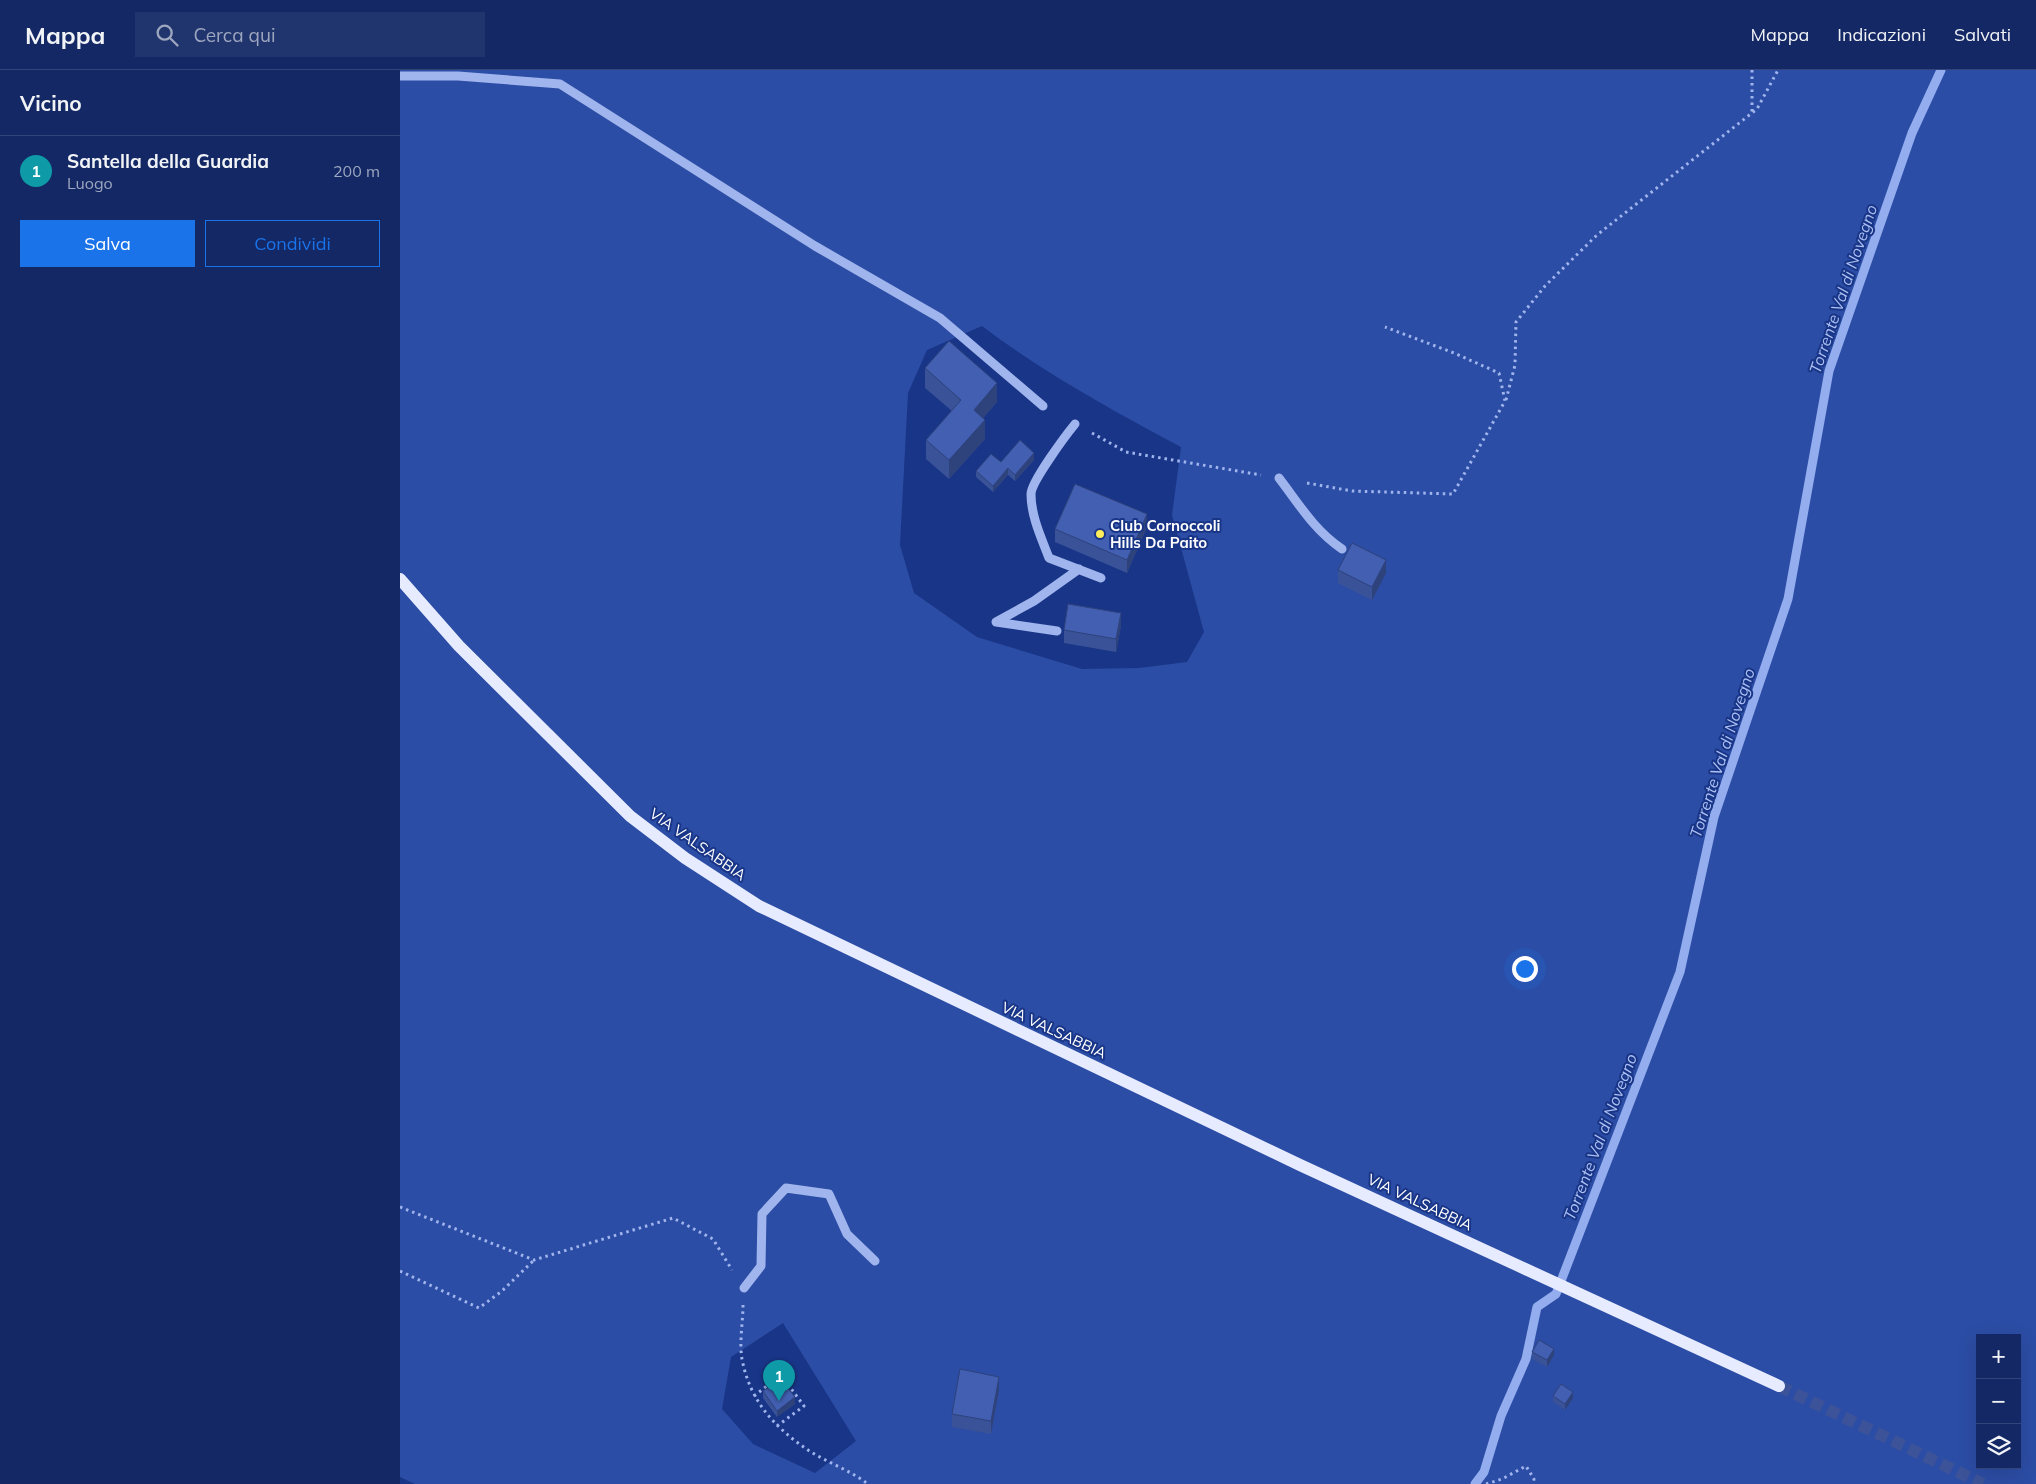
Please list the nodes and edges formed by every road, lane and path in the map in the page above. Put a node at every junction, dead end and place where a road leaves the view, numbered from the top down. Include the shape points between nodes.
1 (474, 70) edge
2 (1752, 70) edge
3 (1778, 70) edge
4 (400, 76) edge
5 (458, 76) junction
6 (1752, 112) junction
7 (1385, 327) dead end
8 (1505, 401) junction
9 (1043, 406) dead end
10 (1075, 424) joint
11 (1279, 478) junction
12 (1342, 550) dead end
13 (1079, 569) junction
14 (1102, 578) dead end
15 (400, 579) edge
16 (1058, 631) dead end
17 (400, 1207) edge
18 (534, 1260) junction
19 (875, 1261) dead end
20 (400, 1271) edge
21 (744, 1288) junction
22 (1779, 1386) tunnel mouth
23 (754, 1396) junction
24 (777, 1426) junction
25 (868, 1484) edge
26 (1486, 1484) edge
27 (1533, 1484) edge

1 - 5 street
2 - 6 path
3 - 6 path via 1757,109
4 - 5 street
5 - 9 street via 560,84 815,246 940,318
6 - 8 path via 1597,235 1545,286 1516,322 1515,365
7 - 8 path via 1499,373
8 - 11 path via 1453,494 1352,491
10 - 11 path via 1126,452
10 - 13 street via 1031,492 1036,524 1049,558
11 - 12 street via 1310,522
13 - 14 street
13 - 16 street via 1034,601 996,622
15 - 22 main road, VIA VALSABBIA via 459,646 630,816 685,858 759,906 1300,1164
17 - 18 path
18 - 20 path via 479,1308
18 - 21 path via 673,1218 713,1239
19 - 21 street via 847,1234 829,1194 786,1188 762,1214 761,1266
21 - 23 path via 741,1358
23 - 24 path
23 - 24 path via 781,1376 804,1406
24 - 25 path via 812,1452
26 - 27 path via 1526,1466 1534,1479

